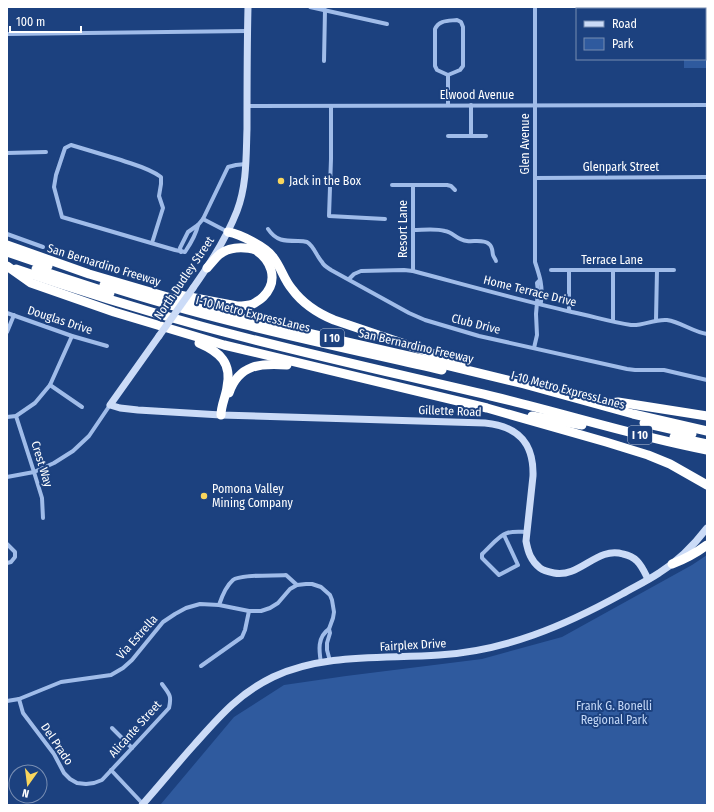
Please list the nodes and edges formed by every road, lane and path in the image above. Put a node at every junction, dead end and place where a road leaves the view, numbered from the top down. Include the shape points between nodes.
1 (248, 7) edge
2 (310, 7) edge
3 (534, 7) edge
4 (325, 10) junction
5 (387, 24) dead end
6 (247, 31) junction
7 (7, 34) edge
8 (324, 61) dead end
9 (448, 75) junction
10 (448, 105) junction
11 (471, 105) junction
12 (535, 105) junction
13 (707, 105) edge
14 (247, 106) junction
15 (331, 106) junction
16 (448, 136) dead end
17 (471, 136) junction
18 (486, 136) dead end
19 (46, 152) dead end
20 (7, 153) edge
21 (246, 164) junction
22 (707, 177) edge
23 (535, 178) junction
24 (392, 185) dead end
25 (413, 185) junction
26 (455, 190) dead end
27 (203, 219) junction
28 (385, 219) dead end
29 (198, 225) junction
30 (268, 229) dead end
31 (413, 230) junction
32 (228, 232) junction
33 (7, 234) edge
34 (186, 235) junction
35 (193, 239) junction
36 (152, 243) junction
37 (7, 245) edge
38 (43, 247) dead end
39 (257, 250) junction
40 (7, 252) edge
41 (181, 252) junction
42 (7, 258) edge
43 (496, 261) dead end
44 (7, 266) edge
45 (207, 268) junction
46 (551, 270) dead end
47 (569, 270) junction
48 (613, 270) junction
49 (657, 270) junction
50 (674, 270) dead end
51 (413, 271) junction
52 (349, 280) junction
53 (140, 289) junction
54 (538, 304) junction
55 (569, 311) junction
56 (7, 313) edge
57 (14, 315) junction
58 (656, 320) junction
59 (613, 321) junction
60 (154, 325) junction
61 (7, 332) edge
62 (707, 334) edge
63 (72, 336) junction
64 (107, 346) dead end
65 (534, 348) junction
66 (338, 360) junction
67 (327, 369) junction
68 (707, 380) edge
69 (524, 384) junction
70 (50, 385) junction
71 (598, 404) junction
72 (110, 405) junction
73 (82, 407) dead end
74 (487, 408) junction
75 (221, 414) junction
76 (16, 416) junction
77 (707, 416) edge
78 (7, 417) edge
79 (573, 417) junction
80 (707, 431) edge
81 (642, 435) junction
82 (707, 437) edge
83 (707, 444) edge
84 (707, 450) edge
85 (34, 472) junction
86 (7, 477) edge
87 (707, 485) edge
88 (43, 518) dead end
89 (707, 528) edge
90 (527, 532) junction
91 (504, 534) junction
92 (7, 544) edge
93 (707, 545) edge
94 (7, 563) edge
95 (672, 564) junction
96 (648, 579) junction
97 (297, 585) junction
98 (219, 604) junction
99 (249, 611) junction
100 (329, 629) junction
101 (320, 642) junction
102 (327, 643) junction
103 (330, 662) junction
104 (321, 663) junction
105 (200, 666) dead end
106 (162, 684) dead end
107 (18, 699) junction
108 (7, 701) edge
109 (112, 728) dead end
110 (132, 748) junction
111 (111, 770) junction
112 (143, 805) edge

1 - 6 street, North Dudley Street
2 - 4 street
3 - 12 street, Glen Avenue
4 - 5 street
4 - 8 street
6 - 7 street
6 - 14 street, North Dudley Street
9 - 9 street via 463,66 463,27 457,20 440,22 436,24 435,29 435,66 437,70
9 - 10 street
10 - 11 street, Elwood Avenue
10 - 15 street, Elwood Avenue
11 - 12 street, Elwood Avenue
11 - 17 street
12 - 13 street, Elwood Avenue
12 - 23 street, Glen Avenue
14 - 15 street, Elwood Avenue
14 - 21 street, North Dudley Street
15 - 28 street via 329,216
16 - 17 street
17 - 18 street
19 - 20 street
21 - 27 street via 228,167
21 - 32 street, North Dudley Street via 242,196
22 - 23 street, Glenpark Street
23 - 54 street, Glen Avenue via 535,262 540,280 538,284 541,302
24 - 25 street, Resort Lane
25 - 26 street via 447,185
25 - 31 street, Resort Lane
27 - 29 street
27 - 32 street
29 - 34 street via 190,229
29 - 35 street
30 - 52 street, Club Drive via 271,234 284,241 307,242 321,262
31 - 43 street via 444,230 461,240 485,242 490,244
31 - 51 street, Resort Lane
32 - 39 highway via 232,237
32 - 45 street, North Dudley Street
32 - 69 highway via 235,233 269,253 291,288 305,304 322,315
33 - 38 street
34 - 35 street
34 - 41 street via 180,248
35 - 41 street via 185,252
36 - 36 street via 62,216 54,187 65,148 71,145 99,153 155,172 161,177 159,196 163,208
36 - 41 street
37 - 53 highway, San Bernardino Freeway / I 10
39 - 45 highway via 244,248 226,251
39 - 53 highway via 269,264 272,279 270,287 261,299 246,306
40 - 82 highway, I-10 Metro ExpressLanes via 115,289 238,324 452,372
42 - 66 highway, I-10 Metro ExpressLanes via 160,308 324,350
44 - 60 highway via 31,283
44 - 66 highway, I 10 via 140,309
45 - 72 street, North Dudley Street, bridge
46 - 47 street, Terrace Lane
47 - 48 street, Terrace Lane
47 - 55 street
48 - 49 street, Terrace Lane
48 - 59 street
49 - 50 street, Terrace Lane
49 - 58 street
51 - 52 street, Home Terrace Drive via 361,270
51 - 54 street, Home Terrace Drive
52 - 65 street, Club Drive via 421,318 479,336
53 - 69 highway, San Bernardino Freeway / I 10 via 229,315
54 - 55 street, Home Terrace Drive
54 - 65 street, Glen Avenue
55 - 59 street, Home Terrace Drive
56 - 57 street, Douglas Drive
57 - 61 street
57 - 63 street, Douglas Drive
58 - 59 street, Home Terrace Drive via 636,325
58 - 62 street, Home Terrace Drive via 675,322
60 - 67 highway via 224,346
60 - 75 highway via 209,347 225,362 228,369 228,386
63 - 64 street, Douglas Drive
63 - 70 street
65 - 68 street, Club Drive via 627,369 664,370
66 - 79 highway, I 10
67 - 74 highway
67 - 75 highway via 271,364 253,367 241,374 231,386
69 - 71 highway, San Bernardino Freeway / I 10
70 - 73 street
70 - 76 street via 35,403
71 - 77 highway via 618,402
71 - 80 highway, San Bernardino Freeway / I 10
72 - 75 street, Gillette Road via 138,410
72 - 85 street via 89,436 73,451
74 - 81 highway
74 - 87 highway via 648,454
75 - 90 street, Gillette Road via 485,423 507,428 523,439 534,465
76 - 78 street
76 - 85 street, Crest Way
79 - 81 highway, I 10
79 - 83 highway, I-10 Metro ExpressLanes via 588,415
81 - 84 highway, I 10
85 - 86 street
85 - 88 street, Crest Way via 42,498
89 - 95 street, Fairplex Drive
90 - 91 street
90 - 96 street, Gillette Road via 527,550 543,570 566,574 604,554 615,552 637,560
91 - 91 street via 482,554 482,558 499,575 518,565
92 - 94 street via 15,552 15,557
93 - 95 highway
95 - 96 street, Fairplex Drive
96 - 103 street, Fairplex Drive via 566,623 505,644 440,655
97 - 98 street via 286,575 243,577 234,580 224,592
97 - 99 street, Via Estrella via 270,608
97 - 100 street via 317,585 330,595 334,612
98 - 99 street, Via Estrella
98 - 107 street, Via Estrella via 200,604 175,614 163,622 132,660 111,675 61,682
99 - 105 street via 242,637
100 - 101 street via 325,631
100 - 102 street
101 - 102 street
101 - 104 street
102 - 103 street
103 - 104 street, Fairplex Drive
104 - 112 street, Fairplex Drive via 274,677 239,698 211,724
106 - 110 street, Alicante Street via 171,699 169,708
107 - 108 street, Via Estrella
107 - 111 street, Del Prado via 23,713 70,779 86,784 94,783 102,780
109 - 110 street
110 - 111 street, Alicante Street
111 - 112 street

